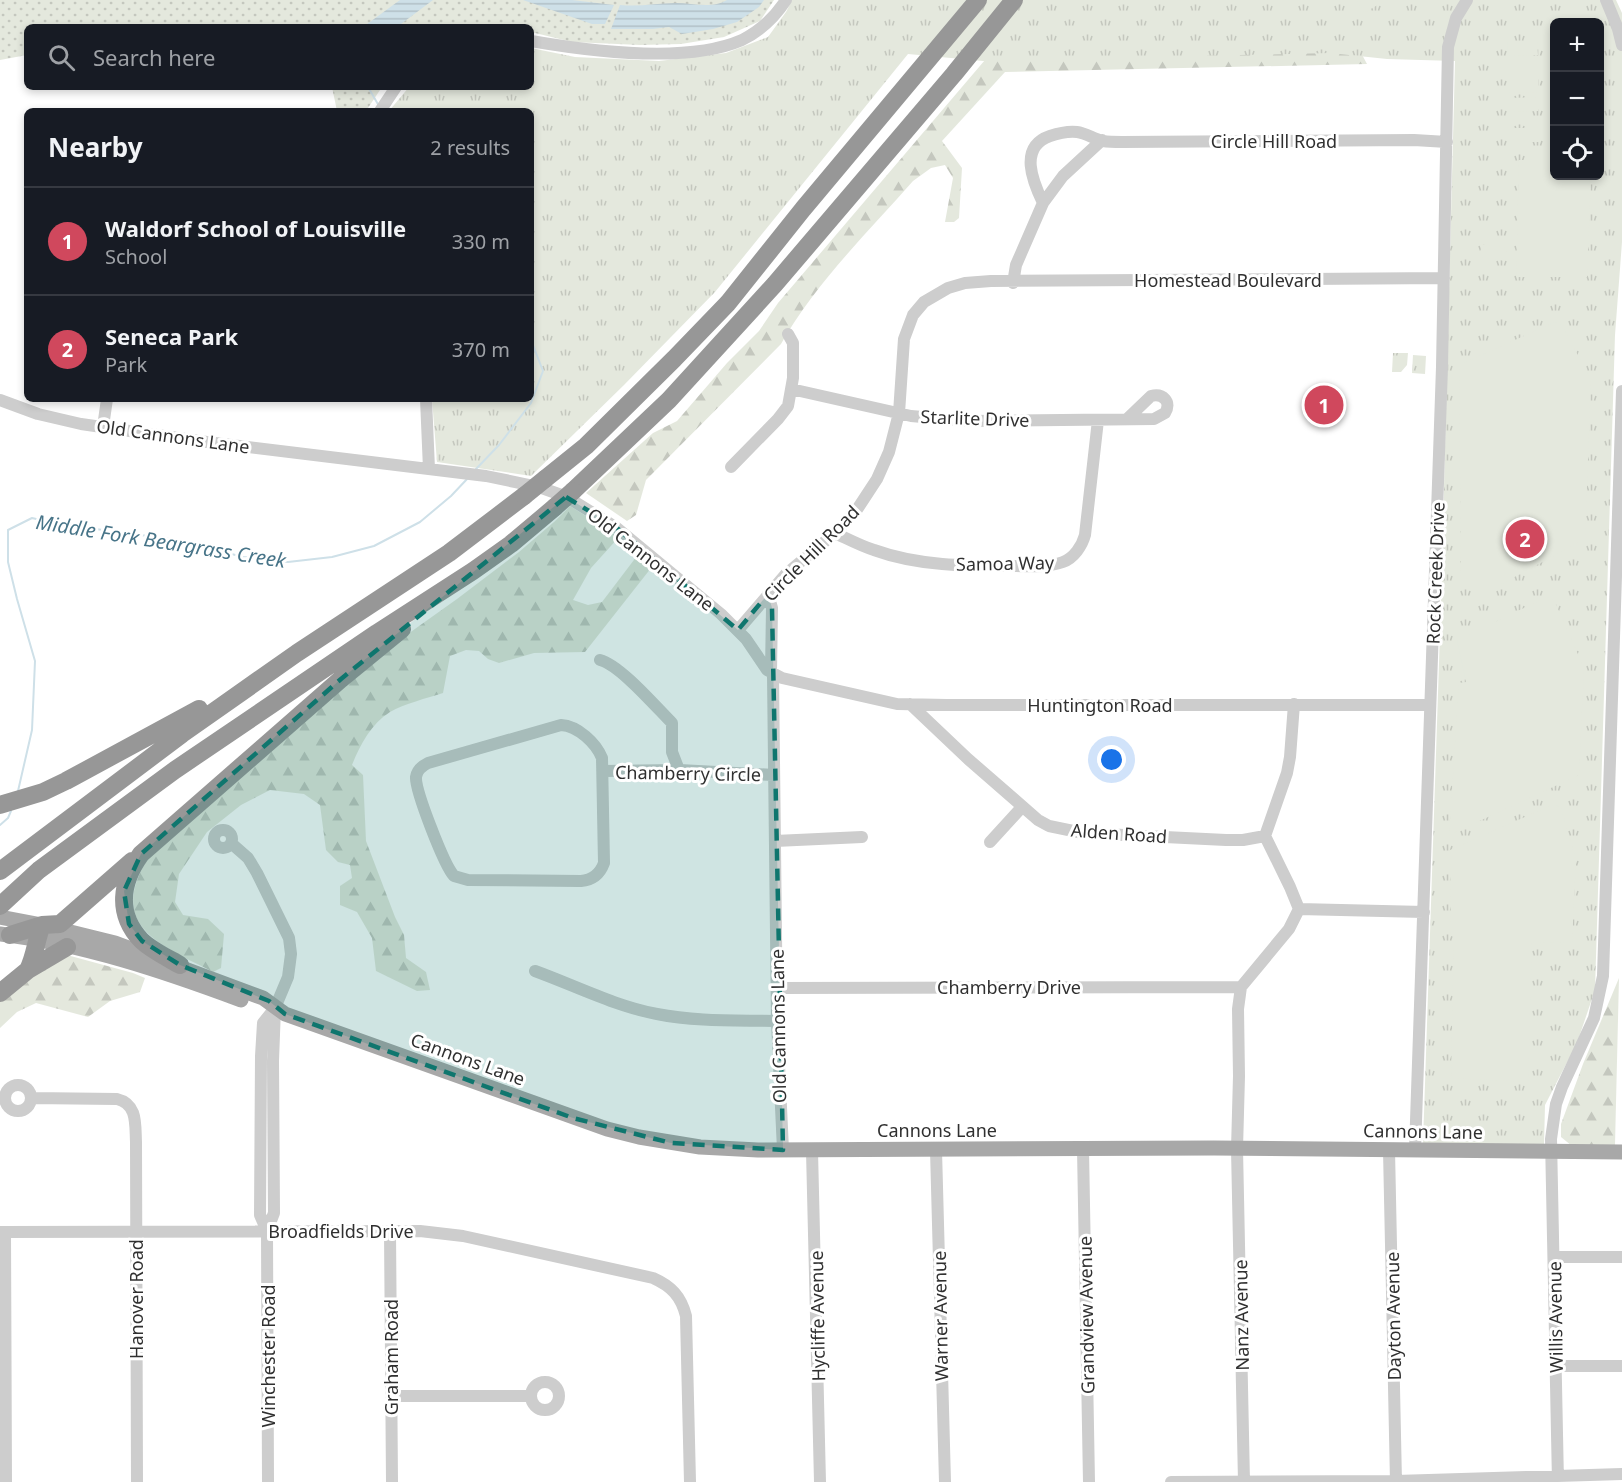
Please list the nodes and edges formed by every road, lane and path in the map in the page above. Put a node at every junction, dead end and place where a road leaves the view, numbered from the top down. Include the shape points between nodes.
1 (786, 0) edge
2 (978, 0) edge
3 (1014, 0) edge
4 (1467, 0) edge
5 (1606, 0) edge
6 (534, 41) edge
7 (1622, 45) edge
8 (393, 90) edge
9 (382, 108) edge
10 (1102, 141) junction
11 (1447, 142) junction
12 (1043, 203) junction
13 (1444, 278) junction
14 (1013, 283) junction
15 (788, 334) dead end
16 (791, 389) junction
17 (1622, 391) edge
18 (0, 400) edge
19 (107, 402) edge
20 (426, 402) edge
21 (899, 413) junction
22 (1126, 419) dead end
23 (1098, 420) junction
24 (103, 427) junction
25 (731, 467) dead end
26 (429, 469) junction
27 (836, 533) junction
28 (473, 571) junction
29 (768, 594) junction
30 (738, 630) junction
31 (297, 653) junction
32 (600, 660) dead end
33 (772, 673) junction
34 (910, 704) junction
35 (1294, 704) junction
36 (1430, 705) junction
37 (679, 770) junction
38 (603, 771) junction
39 (774, 775) junction
40 (0, 805) edge
41 (1022, 807) junction
42 (1265, 836) junction
43 (862, 837) dead end
44 (775, 841) junction
45 (990, 842) dead end
46 (231, 843) dead end
47 (141, 854) junction
48 (0, 871) edge
49 (0, 906) edge
50 (1299, 909) junction
51 (1424, 912) junction
52 (0, 917) edge
53 (10, 930) edge
54 (39, 933) junction
55 (67, 947) junction
56 (28, 970) junction
57 (181, 970) junction
58 (536, 971) dead end
59 (1241, 987) junction
60 (777, 988) junction
61 (0, 993) edge
62 (275, 1008) junction
63 (777, 1021) junction
64 (267, 1085) junction
65 (31, 1098) dead end
66 (274, 1146) junction
67 (261, 1147) junction
68 (1083, 1149) junction
69 (1237, 1149) junction
70 (783, 1150) junction
71 (936, 1150) junction
72 (1389, 1150) junction
73 (1414, 1150) junction
74 (812, 1151) junction
75 (1551, 1152) junction
76 (1622, 1152) edge
77 (136, 1231) junction
78 (267, 1231) junction
79 (390, 1231) junction
80 (2, 1232) edge
81 (1554, 1257) junction
82 (1622, 1257) edge
83 (1556, 1366) junction
84 (1622, 1366) edge
85 (392, 1396) junction
86 (531, 1396) dead end
87 (1622, 1474) edge
88 (1558, 1479) edge
89 (1396, 1481) edge
90 (6, 1482) edge
91 (137, 1482) edge
92 (268, 1482) edge
93 (392, 1482) edge
94 (690, 1482) edge
95 (820, 1482) edge
96 (945, 1482) edge
97 (1089, 1482) edge
98 (1171, 1482) edge
99 (1244, 1482) edge

1 - 6 street via 768,22 748,36 701,50 598,51
2 - 31 highway, bridge via 728,303 586,446 449,553
3 - 28 highway, bridge via 775,284 669,400 555,507
4 - 11 street, Rock Creek Drive via 1456,18 1448,47
5 - 7 street
8 - 9 street
10 - 11 street, Circle Hill Road
10 - 12 street via 1063,176
10 - 12 street, Circle Hill Road via 1064,131 1035,145 1029,160
11 - 13 street, Rock Creek Drive
12 - 14 street via 1016,265
13 - 14 street, Homestead Boulevard
13 - 36 street, Rock Creek Drive
14 - 21 street, Circle Hill Road via 956,285 939,291 918,308 904,339
15 - 16 street via 793,343
16 - 21 street, Starlite Drive
16 - 25 street via 785,410
17 - 75 street, Willis Avenue via 1603,976 1594,1018 1556,1104
18 - 24 street, Old Cannons Lane via 49,417
19 - 24 street
20 - 26 street
21 - 23 street, Starlite Drive via 949,421
21 - 27 street, Circle Hill Road via 877,479
22 - 23 street, Starlite Drive
23 - 27 street, Samoa Way via 1085,535 1078,550 1065,561 1022,566 936,563 874,550
24 - 26 street, Old Cannons Lane
26 - 30 street, Old Cannons Lane via 539,487 574,501 617,528
27 - 29 street, Circle Hill Road
28 - 47 highway via 340,679
28 - 49 highway via 175,770 39,870
29 - 30 street, Circle Hill Road
29 - 33 street via 772,608
30 - 33 street, Old Cannons Lane
31 - 40 highway via 43,792
31 - 48 highway
32 - 37 street via 621,673 672,723 672,752
33 - 34 street, Huntington Road
33 - 39 street, Old Cannons Lane
34 - 35 street, Huntington Road
34 - 41 street, Alden Road
35 - 36 street, Huntington Road
35 - 42 street via 1287,773
36 - 51 street, Rock Creek Drive
37 - 38 street, Chamberry Circle
37 - 39 street, Chamberry Circle
38 - 38 street, Chamberry Circle via 604,863 598,874 581,881 468,880 454,876 416,781 419,770 428,763 561,724 572,727 596,746
39 - 44 street, Old Cannons Lane
41 - 42 street, Alden Road via 1049,826 1083,832 1226,840
41 - 45 street
42 - 50 street
43 - 44 street
44 - 60 street, Old Cannons Lane
46 - 62 street, Winchester Road via 248,858 289,938 288,977
47 - 54 highway via 60,924
47 - 57 highway via 128,875 123,909 142,941
50 - 51 street
50 - 59 street via 1288,929
51 - 73 street, Rock Creek Drive
52 - 53 main road
53 - 54 highway
54 - 55 main road, Cannons Lane
54 - 56 highway
54 - 57 main road, Cannons Lane via 115,943
55 - 56 highway
55 - 57 main road, Cannons Lane
56 - 61 highway
57 - 62 main road, Cannons Lane via 269,1000
58 - 63 street via 613,1002 656,1014
59 - 60 street, Chamberry Drive
59 - 69 street, Nanz Avenue
60 - 63 street, Old Cannons Lane
62 - 64 street, Winchester Road
62 - 70 main road, Cannons Lane via 607,1129 700,1147
63 - 70 street, Old Cannons Lane
64 - 66 street, Winchester Road
64 - 67 street, Winchester Road
65 - 77 street, Hanover Road via 117,1099 127,1103 134,1116
66 - 67 street
66 - 78 street, Winchester Road via 274,1213
67 - 78 street, Winchester Road via 260,1215
68 - 69 main road, Cannons Lane
68 - 71 main road, Cannons Lane
68 - 97 street, Grandview Avenue
69 - 72 main road, Cannons Lane
69 - 99 street, Nanz Avenue
70 - 74 main road, Cannons Lane
71 - 74 main road, Cannons Lane
71 - 96 street, Warner Avenue
72 - 73 main road, Cannons Lane
72 - 89 street, Dayton Avenue
73 - 75 main road, Cannons Lane
74 - 95 street, Hycliffe Avenue
75 - 76 main road, Cannons Lane
75 - 81 street, Willis Avenue
77 - 78 street, Broadfields Drive
77 - 80 street, Broadfields Drive
77 - 91 street, Hanover Road
78 - 79 street, Broadfields Drive
78 - 92 street, Winchester Road
79 - 85 street, Graham Road
79 - 94 street, Broadfields Drive via 463,1236 653,1278 674,1290 686,1316
80 - 90 street
81 - 82 street
81 - 83 street, Willis Avenue
83 - 84 street
83 - 88 street, Willis Avenue
85 - 86 street
85 - 93 street, Graham Road
87 - 88 street
88 - 89 street
89 - 99 street
98 - 99 street

